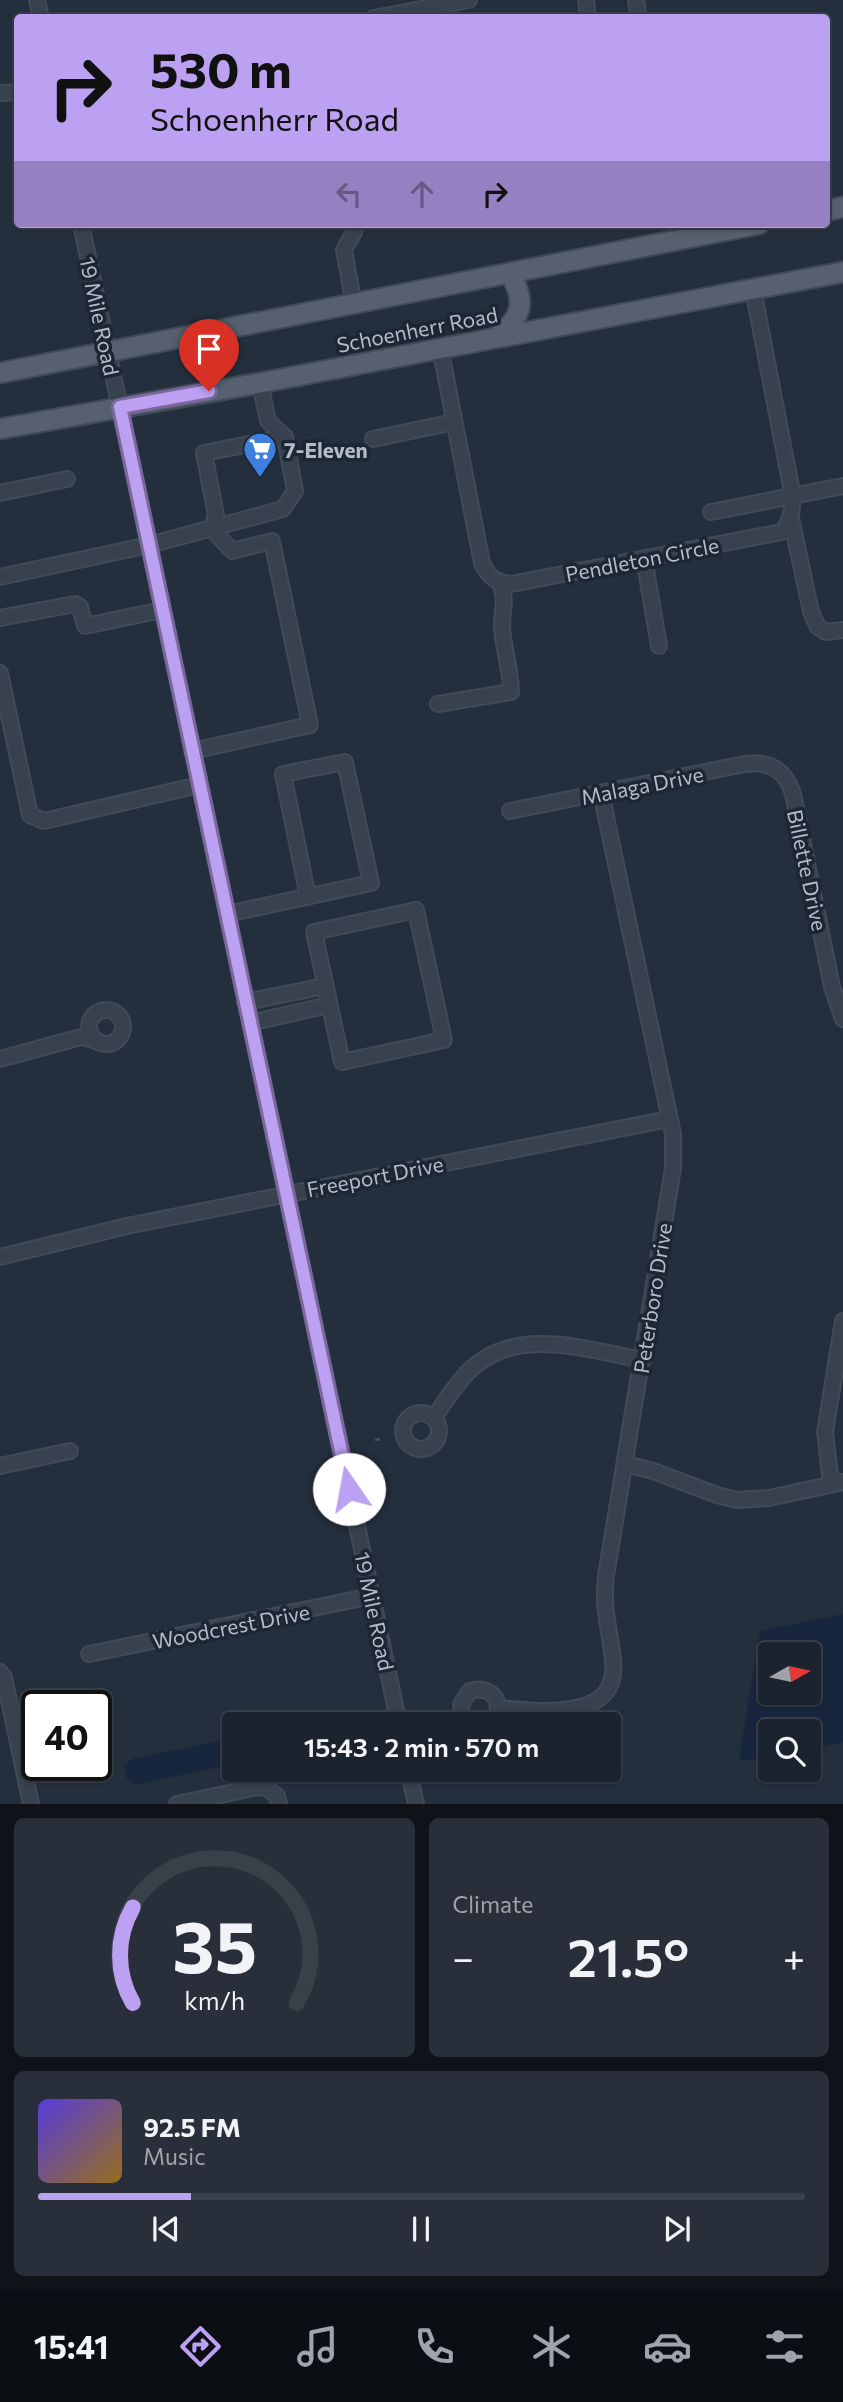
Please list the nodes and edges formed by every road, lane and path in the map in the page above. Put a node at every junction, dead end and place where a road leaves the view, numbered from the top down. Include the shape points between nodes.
1 (469, 0) edge
2 (395, 14) edge
3 (82, 228) edge
4 (354, 228) edge
5 (718, 228) edge
6 (678, 232) edge
7 (843, 272) edge
8 (510, 274) junction
9 (753, 289) junction
10 (354, 305) junction
11 (497, 336) junction
12 (440, 348) junction
13 (108, 352) junction
14 (0, 373) edge
15 (260, 383) junction
16 (120, 407) junction
17 (454, 422) junction
18 (0, 429) edge
19 (285, 437) junction
20 (373, 439) dead end
21 (66, 480) dead end
22 (843, 486) edge
23 (0, 492) edge
24 (793, 497) junction
25 (711, 512) dead end
26 (791, 518) junction
27 (212, 529) junction
28 (149, 545) junction
29 (644, 558) junction
30 (0, 577) edge
31 (500, 583) junction
32 (162, 610) junction
33 (0, 618) edge
34 (843, 630) edge
35 (659, 646) dead end
36 (0, 673) edge
37 (438, 704) dead end
38 (192, 751) junction
39 (774, 767) joint
40 (199, 785) junction
41 (601, 793) junction
42 (510, 811) dead end
43 (308, 897) junction
44 (227, 914) junction
45 (325, 986) junction
46 (245, 1002) junction
47 (329, 1005) junction
48 (843, 1019) edge
49 (90, 1022) junction
50 (250, 1023) junction
51 (81, 1037) junction
52 (98, 1041) junction
53 (0, 1059) edge
54 (669, 1119) junction
55 (286, 1194) junction
56 (0, 1257) edge
57 (843, 1321) edge
58 (643, 1360) junction
59 (434, 1418) dead end
60 (385, 1438) dead end
61 (375, 1440) dead end
62 (70, 1451) dead end
63 (626, 1464) junction
64 (0, 1466) edge
65 (837, 1483) edge
66 (372, 1596) junction
67 (89, 1654) dead end
68 (0, 1672) edge
69 (499, 1707) junction
70 (396, 1712) edge
71 (462, 1712) edge
72 (497, 1712) edge
73 (411, 1782) edge
74 (32, 1804) edge
75 (177, 1804) edge
76 (279, 1804) edge
77 (416, 1804) edge

1 - 2 street
3 - 13 street, 19 Mile Road
4 - 10 street via 344,250
5 - 6 main road, Schoenherr Road
6 - 8 main road, Schoenherr Road
7 - 9 main road, Schoenherr Road
8 - 10 main road, Schoenherr Road
8 - 11 main road via 520,306 510,327
9 - 11 main road, Schoenherr Road
9 - 24 street
10 - 13 main road, Schoenherr Road
11 - 12 main road, Schoenherr Road
12 - 15 main road, Schoenherr Road
12 - 17 street
13 - 14 main road, Schoenherr Road
13 - 16 street, 19 Mile Road
15 - 16 main road, Schoenherr Road
15 - 19 street via 268,421
16 - 18 main road, Schoenherr Road
16 - 28 street, 19 Mile Road
17 - 20 street
17 - 31 street via 482,563 488,575
19 - 27 street via 295,491 284,509
19 - 27 street via 204,453 216,515
21 - 23 street
22 - 24 street
24 - 25 street
24 - 26 street
26 - 29 street, Pendleton Circle via 782,532
26 - 34 street via 811,612 826,632
27 - 28 street
27 - 38 street via 232,551 272,541 310,725
28 - 30 street
28 - 32 street, 19 Mile Road
29 - 31 street, Pendleton Circle
29 - 35 street
31 - 37 street via 505,595 502,626 511,692
32 - 33 street via 85,626 75,604
32 - 38 street, 19 Mile Road
36 - 40 street via 30,815 44,821
38 - 40 street, 19 Mile Road
39 - 41 street, Malaga Drive via 754,763
39 - 48 street, Billette Drive via 793,794 832,987
40 - 44 street, 19 Mile Road
41 - 42 street, Malaga Drive
41 - 54 street, Peterboro Drive
43 - 43 street via 371,883 345,762 283,774
43 - 44 street
44 - 46 street, 19 Mile Road
45 - 46 street
45 - 47 street
45 - 47 street via 314,932 416,910 444,1040 342,1062
46 - 50 street, 19 Mile Road
47 - 50 street
49 - 51 street
49 - 52 street
49 - 52 street via 96,1013 107,1010 121,1018 123,1029 118,1038
50 - 55 street, 19 Mile Road
51 - 52 street
51 - 53 street
54 - 55 street, Freeport Drive
54 - 58 street, Peterboro Drive via 673,1168
55 - 56 street, Freeport Drive
55 - 66 street, 19 Mile Road
57 - 65 street via 825,1432 826,1456
58 - 59 street via 548,1344 514,1346 472,1368
58 - 63 street, Peterboro Drive
60 - 61 path
62 - 64 street
63 - 65 street via 737,1500
63 - 69 street, Peterboro Drive via 604,1594 614,1663 608,1690 595,1702 566,1710
66 - 67 street, Woodcrest Drive
66 - 70 street, 19 Mile Road
68 - 74 street
69 - 71 street, Peterboro Drive via 487,1690 470,1690 463,1699
69 - 72 street
73 - 77 street
75 - 76 street via 258,1787 277,1796

